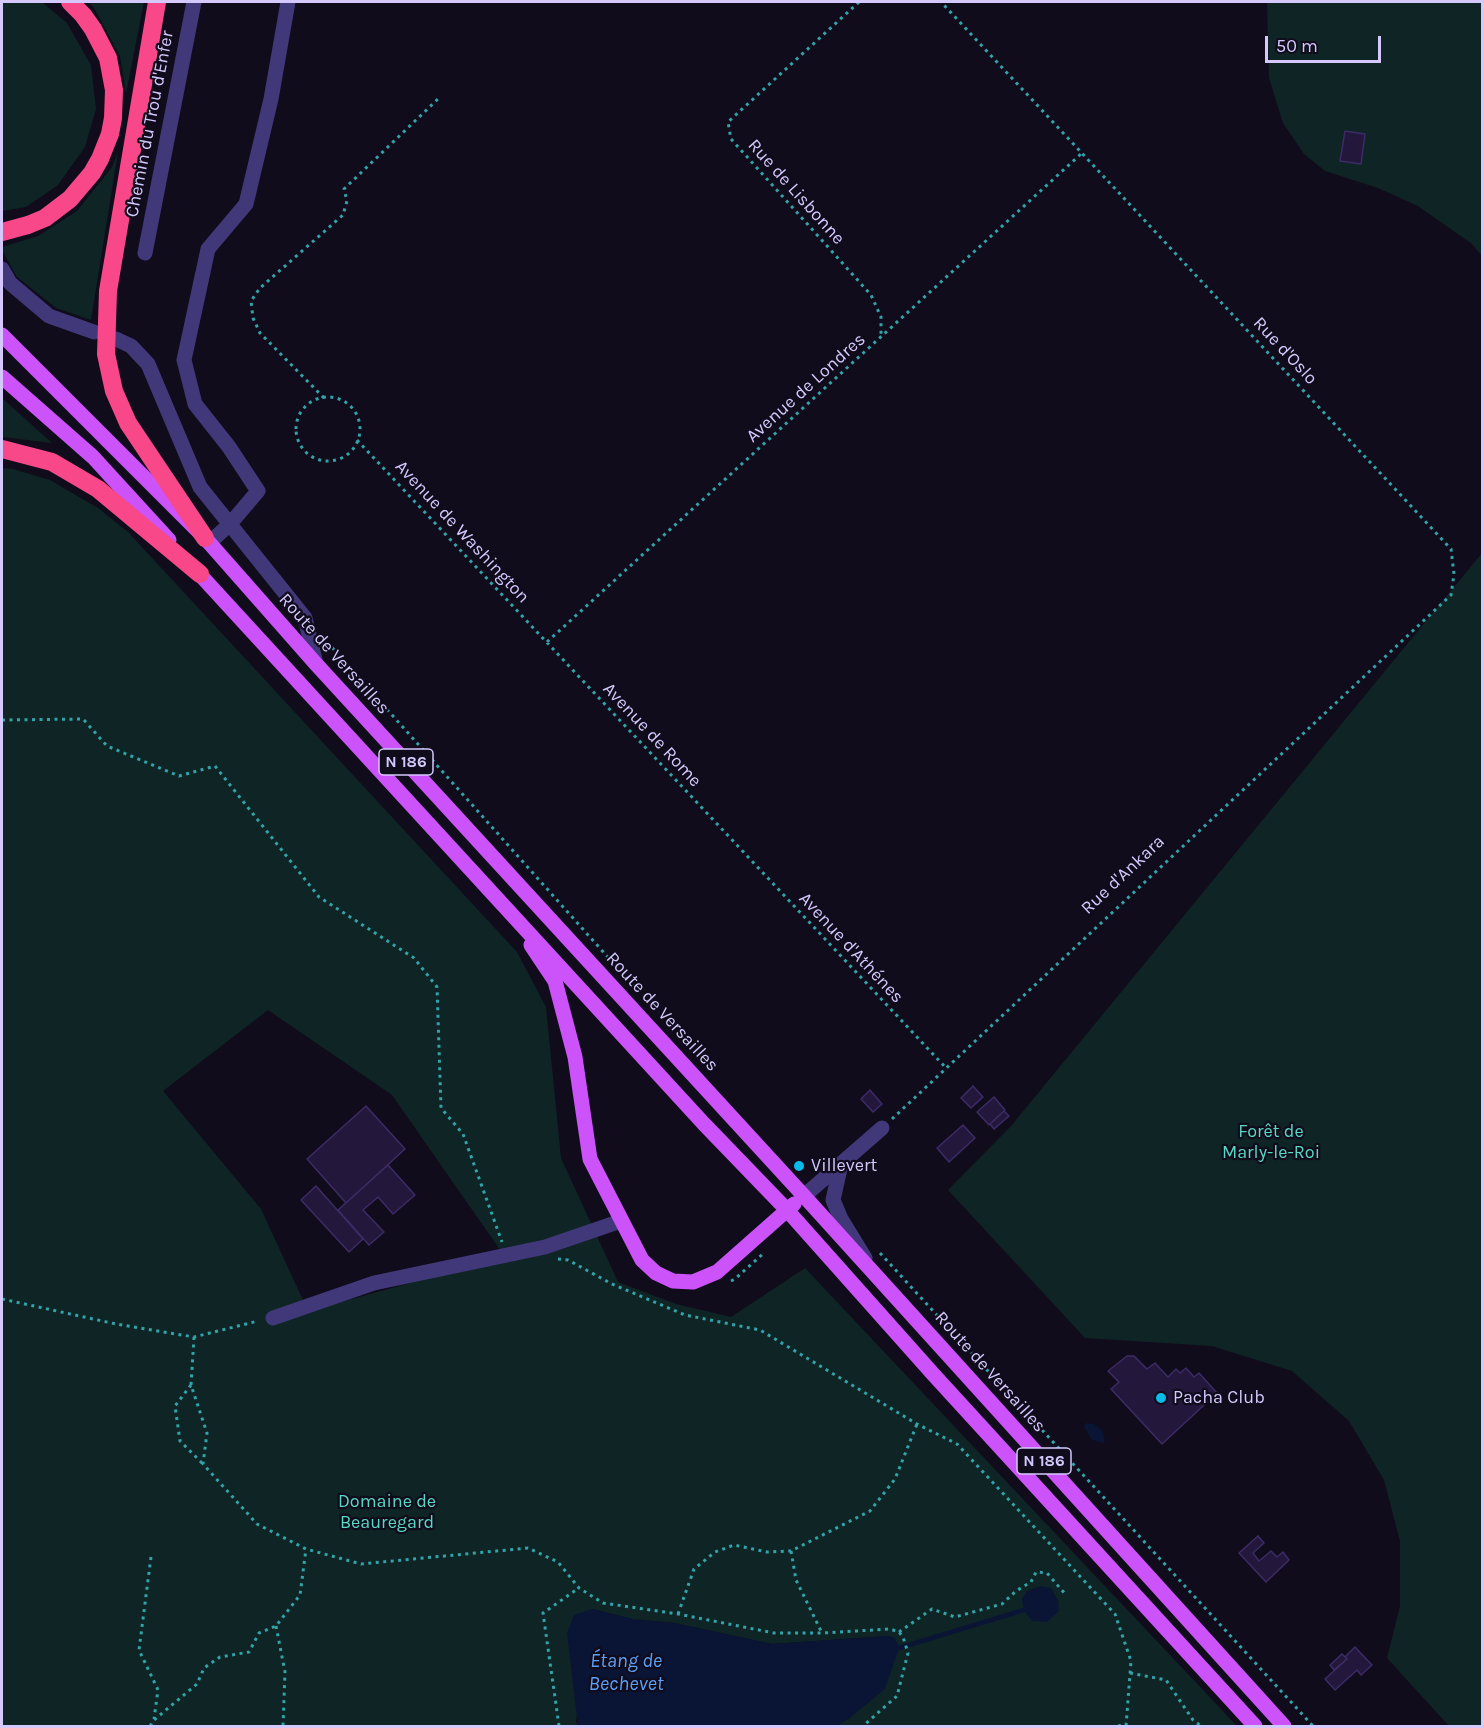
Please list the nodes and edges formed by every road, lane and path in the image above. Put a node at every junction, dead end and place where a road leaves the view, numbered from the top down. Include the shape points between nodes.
1 (70, 2) edge
2 (157, 2) edge
3 (194, 2) edge
4 (288, 2) edge
5 (859, 2) edge
6 (941, 2) edge
7 (440, 97) dead end
8 (1082, 153) junction
9 (2, 232) edge
10 (145, 253) dead end
11 (2, 269) edge
12 (94, 332) dead end
13 (2, 335) edge
14 (881, 337) junction
15 (116, 339) dead end
16 (2, 377) edge
17 (324, 398) junction
18 (357, 440) junction
19 (2, 450) edge
20 (230, 524) junction
21 (207, 541) junction
22 (200, 574) junction
23 (1454, 574) joint
24 (305, 618) junction
25 (547, 642) junction
26 (316, 664) junction
27 (2, 720) edge
28 (737, 846) joint
29 (506, 908) junction
30 (623, 974) dead end
31 (946, 1068) junction
32 (882, 1128) joint
33 (841, 1164) junction
34 (804, 1196) junction
35 (787, 1210) junction
36 (621, 1221) junction
37 (545, 1247) junction
38 (766, 1251) dead end
39 (879, 1252) dead end
40 (507, 1255) junction
41 (878, 1278) junction
42 (725, 1284) dead end
43 (2, 1299) edge
44 (273, 1317) joint
45 (194, 1337) junction
46 (190, 1385) junction
47 (917, 1424) junction
48 (203, 1464) junction
49 (306, 1549) junction
50 (790, 1551) junction
51 (151, 1557) dead end
52 (579, 1588) junction
53 (1066, 1595) dead end
54 (678, 1614) junction
55 (276, 1626) junction
56 (899, 1632) junction
57 (822, 1633) junction
58 (1130, 1672) junction
59 (154, 1720) junction
60 (1126, 1725) edge
61 (150, 1726) edge
62 (283, 1726) edge
63 (559, 1726) edge
64 (863, 1726) edge
65 (1118, 1726) edge
66 (1201, 1726) edge
67 (1255, 1726) edge
68 (1284, 1726) edge
69 (1313, 1726) edge

1 - 9 highway via 93,29 108,58 114,90 110,134 92,173 70,199 45,218
2 - 21 highway via 108,291 106,354 114,392 128,423
3 - 10 street, Chemin du Trou d'Enfer
4 - 20 street via 271,99 246,204 208,249 184,360 195,404 258,491
5 - 14 path, Rue de Lisbonne via 728,122 731,139 871,295 881,317
6 - 8 path, Rue d'Oslo
7 - 17 path via 344,189 347,201 343,215 260,288 251,301 260,333
8 - 14 path, Avenue de Londres
8 - 23 path, Rue d'Oslo via 1451,549
11 - 12 street via 10,283 49,316
13 - 21 main road, Route de Versailles / N 186
14 - 25 path, Avenue de Londres
15 - 20 street via 131,346 148,364 200,487
16 - 22 main road, N 186 via 93,457
17 - 18 path via 345,402 353,410 360,430
17 - 18 path via 305,407 296,425 296,436 306,453 315,459 335,460 345,456
18 - 25 path, Avenue de Washington
19 - 22 highway via 52,462 98,489
20 - 21 street
20 - 24 street
21 - 26 main road, Route de Versailles / N 186
22 - 29 main road, N 186
23 - 31 path, Rue d'Ankara via 1451,595
24 - 26 street
24 - 30 path
25 - 28 path, Avenue de Rome
26 - 34 main road, Route de Versailles / N 186
27 - 40 path via 83,719 107,746 179,776 215,766 319,897 414,958 436,987 441,1108 463,1134
28 - 31 path, Avenue d'Athénes
29 - 35 main road, N 186
29 - 36 main road via 555,981 575,1057 590,1159
31 - 32 path, Rue d'Ankara
32 - 33 street
33 - 34 street
33 - 41 street via 834,1203
34 - 35 main road
34 - 41 main road, Route de Versailles / N 186
35 - 36 main road via 717,1272 693,1282 673,1281 656,1273 642,1260
35 - 67 main road, N 186
36 - 37 street
37 - 40 street
37 - 47 path via 549,1258 568,1260 612,1284 685,1315 760,1330
38 - 42 path
39 - 69 path
40 - 44 street via 374,1283
41 - 68 main road, Route de Versailles / N 186
43 - 45 path
44 - 45 path
45 - 46 path
46 - 48 path via 207,1433
46 - 48 path via 175,1406 180,1441
47 - 50 path via 895,1479 870,1511
47 - 58 path via 957,1444 1115,1614 1131,1661
48 - 49 path via 257,1524
49 - 52 path via 361,1564 528,1548 558,1562
49 - 55 path via 300,1595
50 - 54 path via 767,1552 734,1545 715,1552 694,1569
50 - 57 path via 796,1580
51 - 59 path via 138,1650 158,1690
52 - 54 path via 603,1603
52 - 63 path via 543,1613
53 - 56 path via 1047,1573 1036,1572 1031,1582 1002,1604 955,1617 932,1609
54 - 57 path via 774,1633
55 - 59 path via 259,1633 249,1652 220,1657 204,1668 197,1684
55 - 62 path via 285,1672
56 - 57 path via 890,1629
56 - 64 path via 908,1653 897,1696
58 - 60 path
58 - 66 path via 1166,1680
59 - 61 path
60 - 65 path

